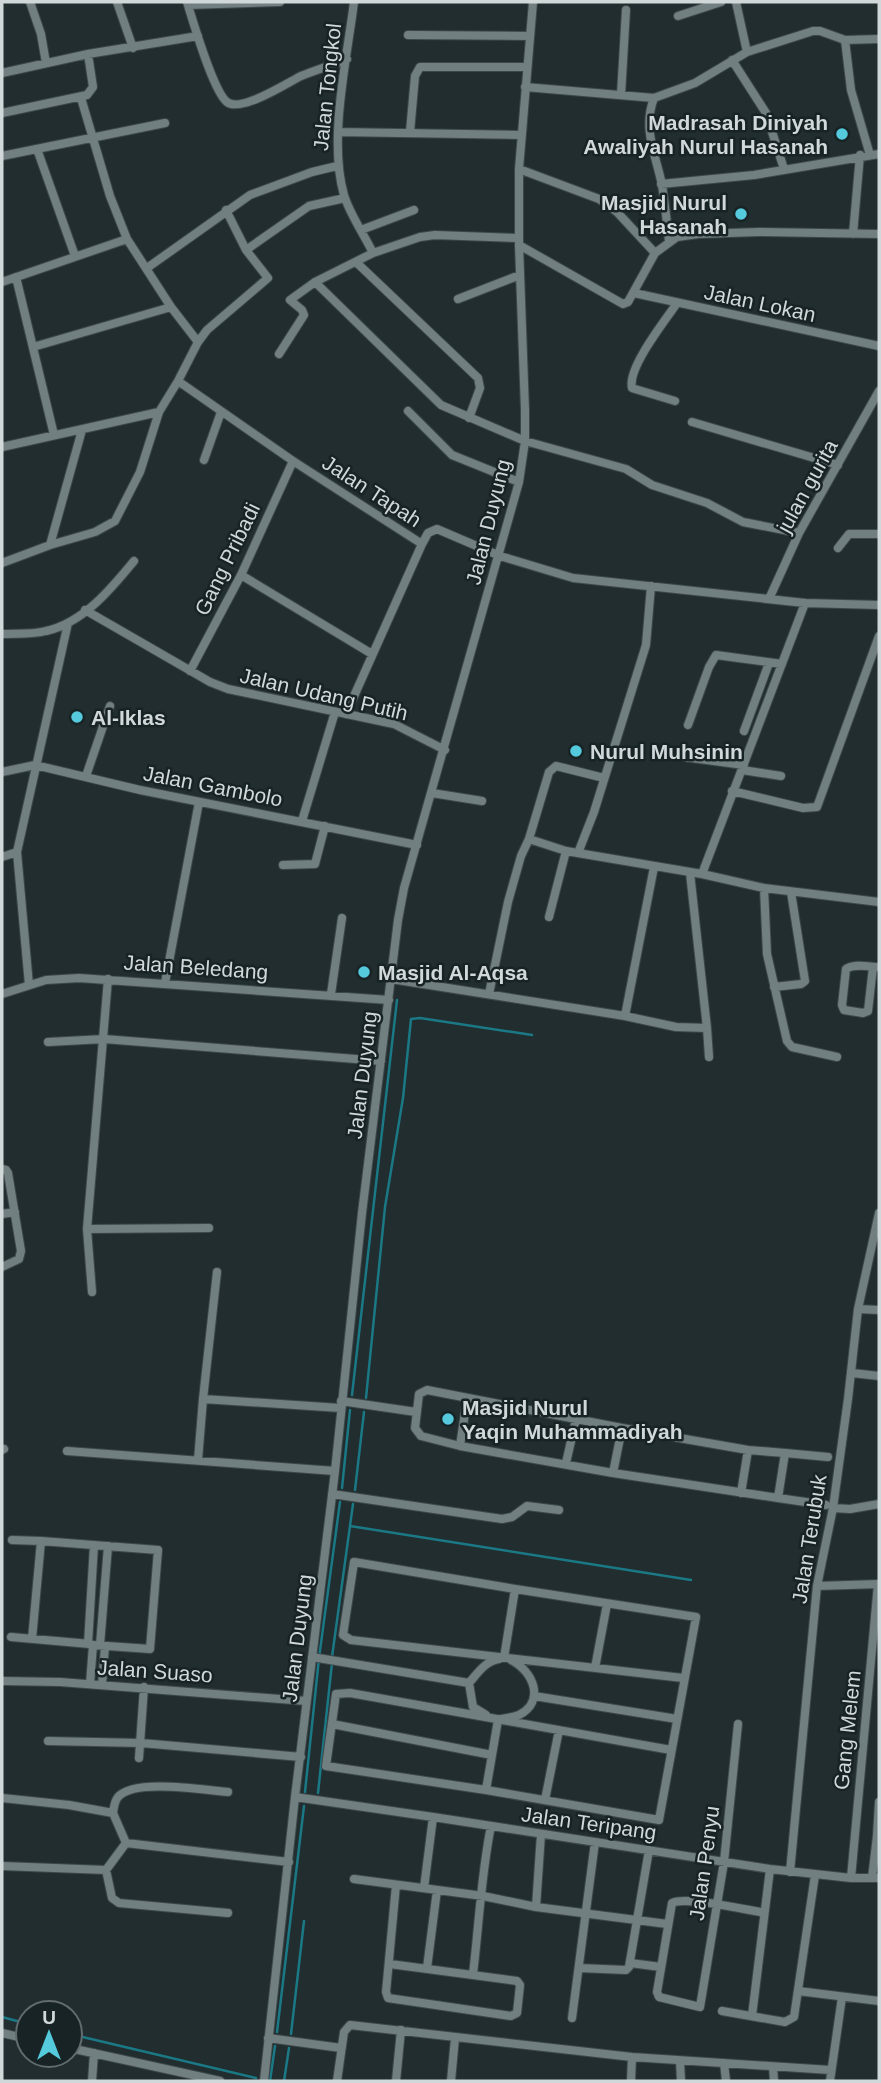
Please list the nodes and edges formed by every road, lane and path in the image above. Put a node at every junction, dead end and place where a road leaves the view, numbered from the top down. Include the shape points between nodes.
1 (30, 2) edge
2 (117, 2) edge
3 (233, 2) edge
4 (281, 2) edge
5 (354, 2) edge
6 (533, 2) edge
7 (721, 2) edge
8 (736, 2) edge
9 (188, 4) edge
10 (626, 10) dead end
11 (678, 16) dead end
12 (198, 36) junction
13 (408, 36) dead end
14 (530, 36) junction
15 (879, 39) edge
16 (845, 40) junction
17 (133, 48) junction
18 (747, 51) junction
19 (88, 54) junction
20 (347, 59) junction
21 (732, 60) junction
22 (46, 63) junction
23 (526, 67) junction
24 (2, 73) edge
25 (525, 87) junction
26 (621, 95) junction
27 (81, 98) junction
28 (654, 98) junction
29 (2, 113) edge
30 (165, 122) dead end
31 (338, 132) junction
32 (410, 132) junction
33 (521, 135) junction
34 (93, 138) junction
35 (37, 149) junction
36 (875, 154) edge
37 (860, 155) junction
38 (2, 156) edge
39 (337, 166) junction
40 (519, 169) junction
41 (784, 169) junction
42 (661, 184) junction
43 (345, 198) junction
44 (226, 210) junction
45 (414, 210) dead end
46 (361, 230) junction
47 (853, 234) junction
48 (879, 234) edge
49 (127, 239) junction
50 (519, 241) junction
51 (669, 241) junction
52 (246, 250) junction
53 (373, 253) junction
54 (655, 253) junction
55 (75, 256) junction
56 (357, 262) junction
57 (147, 268) junction
58 (520, 275) junction
59 (16, 277) junction
60 (2, 282) edge
61 (315, 282) junction
62 (634, 293) junction
63 (458, 299) dead end
64 (677, 303) junction
65 (171, 307) junction
66 (198, 342) junction
67 (879, 346) edge
68 (33, 347) junction
69 (278, 354) dead end
70 (178, 381) junction
71 (879, 393) edge
72 (675, 401) dead end
73 (408, 411) dead end
74 (159, 412) junction
75 (221, 412) junction
76 (469, 418) junction
77 (692, 422) dead end
78 (82, 430) junction
79 (54, 435) junction
80 (525, 441) junction
81 (2, 447) edge
82 (204, 460) dead end
83 (293, 461) junction
84 (838, 465) junction
85 (519, 482) junction
86 (799, 533) junction
87 (879, 534) edge
88 (422, 544) junction
89 (50, 545) junction
90 (838, 548) dead end
91 (500, 556) junction
92 (134, 561) dead end
93 (2, 563) edge
94 (241, 575) junction
95 (651, 586) junction
96 (769, 599) junction
97 (804, 603) junction
98 (879, 605) edge
99 (85, 610) junction
100 (68, 622) junction
101 (2, 634) edge
102 (879, 636) edge
103 (372, 654) junction
104 (769, 663) junction
105 (782, 664) junction
106 (190, 671) junction
107 (755, 702) junction
108 (110, 706) dead end
109 (766, 706) junction
110 (335, 712) junction
111 (346, 714) junction
112 (688, 725) dead end
113 (744, 732) dead end
114 (445, 750) junction
115 (684, 757) dead end
116 (35, 765) junction
117 (743, 767) junction
118 (2, 772) edge
119 (86, 776) junction
120 (781, 776) dead end
121 (604, 778) junction
122 (732, 791) junction
123 (432, 793) junction
124 (482, 801) dead end
125 (199, 802) junction
126 (302, 821) junction
127 (325, 826) junction
128 (529, 839) junction
129 (417, 845) junction
130 (566, 851) junction
131 (17, 852) junction
132 (578, 853) junction
133 (2, 857) edge
134 (283, 865) dead end
135 (654, 867) junction
136 (690, 873) junction
137 (702, 874) junction
138 (764, 888) junction
139 (791, 892) junction
140 (879, 902) edge
141 (342, 918) dead end
142 (549, 918) dead end
143 (876, 967) edge
144 (108, 979) junction
145 (391, 979) junction
146 (165, 983) junction
147 (29, 985) junction
148 (774, 987) junction
149 (2, 994) edge
150 (331, 994) junction
151 (489, 995) junction
152 (389, 1000) junction
153 (625, 1016) junction
154 (707, 1028) junction
155 (104, 1039) junction
156 (48, 1042) dead end
157 (709, 1057) dead end
158 (837, 1057) dead end
159 (381, 1061) junction
160 (2, 1169) edge
161 (15, 1212) junction
162 (879, 1213) edge
163 (2, 1214) edge
164 (209, 1228) dead end
165 (87, 1229) junction
166 (2, 1266) edge
167 (217, 1272) dead end
168 (92, 1292) dead end
169 (858, 1309) junction
170 (879, 1310) edge
171 (852, 1373) junction
172 (879, 1376) edge
173 (203, 1399) junction
174 (467, 1399) junction
175 (341, 1404) junction
176 (416, 1412) junction
177 (576, 1419) junction
178 (622, 1428) junction
179 (460, 1446) junction
180 (748, 1450) junction
181 (67, 1451) dead end
182 (785, 1453) junction
183 (828, 1457) dead end
184 (198, 1460) junction
185 (566, 1464) junction
186 (335, 1471) junction
187 (613, 1473) junction
188 (741, 1493) junction
189 (332, 1494) junction
190 (778, 1498) junction
191 (879, 1504) edge
192 (830, 1507) junction
193 (559, 1510) dead end
194 (12, 1540) dead end
195 (41, 1541) junction
196 (94, 1545) junction
197 (108, 1546) junction
198 (878, 1584) edge
199 (817, 1586) junction
200 (515, 1589) junction
201 (607, 1604) junction
202 (11, 1637) dead end
203 (32, 1639) junction
204 (97, 1645) junction
205 (504, 1658) junction
206 (323, 1659) junction
207 (595, 1668) junction
208 (683, 1678) junction
209 (2, 1681) edge
210 (90, 1684) junction
211 (469, 1684) junction
212 (102, 1685) junction
213 (144, 1687) junction
214 (534, 1696) junction
215 (306, 1701) junction
216 (677, 1719) junction
217 (498, 1720) junction
218 (332, 1724) junction
219 (738, 1724) dead end
220 (559, 1731) junction
221 (48, 1741) dead end
222 (141, 1743) junction
223 (671, 1751) junction
224 (492, 1755) junction
225 (300, 1757) junction
226 (139, 1758) dead end
227 (486, 1790) junction
228 (228, 1792) dead end
229 (295, 1797) junction
230 (2, 1798) edge
231 (545, 1800) junction
232 (879, 1802) edge
233 (113, 1813) junction
234 (433, 1817) junction
235 (491, 1826) junction
236 (541, 1834) junction
237 (878, 1836) edge
238 (595, 1842) junction
239 (126, 1843) junction
240 (649, 1850) junction
241 (289, 1862) junction
242 (724, 1862) junction
243 (2, 1866) edge
244 (106, 1870) junction
245 (770, 1870) junction
246 (790, 1872) junction
247 (815, 1875) junction
248 (851, 1878) junction
249 (876, 1878) edge
250 (354, 1879) dead end
251 (396, 1885) junction
252 (424, 1888) junction
253 (437, 1890) junction
254 (482, 1896) junction
255 (717, 1905) junction
256 (536, 1907) junction
257 (760, 1912) dead end
258 (228, 1913) dead end
259 (586, 1913) junction
260 (638, 1920) junction
261 (667, 1924) junction
262 (630, 1962) junction
263 (390, 1964) junction
264 (661, 1967) junction
265 (426, 1968) junction
266 (579, 1968) junction
267 (473, 1974) junction
268 (798, 1992) junction
269 (842, 1997) junction
270 (879, 2001) edge
271 (722, 2011) dead end
272 (752, 2017) junction
273 (572, 2018) dead end
274 (401, 2030) junction
275 (268, 2038) junction
276 (455, 2038) junction
277 (341, 2048) junction
278 (84, 2051) edge
279 (94, 2053) junction
280 (632, 2057) junction
281 (680, 2061) junction
282 (724, 2063) junction
283 (773, 2067) junction
284 (830, 2070) junction
285 (92, 2081) edge
286 (220, 2081) edge
287 (264, 2081) edge
288 (337, 2081) edge
289 (396, 2081) edge
290 (451, 2081) edge
291 (631, 2081) edge
292 (681, 2081) edge
293 (726, 2081) edge
294 (774, 2081) edge
295 (830, 2081) edge

1 - 22 street
2 - 17 street
3 - 4 street
3 - 9 street
5 - 20 street, Jalan Tongkol
6 - 14 street, Jalan Duyung
7 - 11 street
8 - 18 street
9 - 12 street
10 - 26 street
12 - 17 street
12 - 20 street via 220,94 236,105
13 - 14 street
14 - 23 street, Jalan Duyung
15 - 16 street
16 - 18 street via 816,30
16 - 36 street via 851,90
17 - 19 street
18 - 21 street
19 - 22 street
19 - 27 street via 93,87
20 - 31 street, Jalan Tongkol
21 - 28 street via 695,83
21 - 41 street via 770,122
22 - 24 street
23 - 25 street, Jalan Duyung
23 - 32 street via 419,66
25 - 26 street
25 - 33 street, Jalan Duyung
26 - 28 street
27 - 29 street
27 - 34 street
28 - 42 street via 649,137
30 - 34 street
31 - 32 street
31 - 39 street, Jalan Tongkol
32 - 33 street
33 - 40 street, Jalan Duyung
34 - 35 street
34 - 49 street
35 - 38 street
35 - 55 street
36 - 37 street
37 - 41 street
37 - 47 street
39 - 43 street, Jalan Tongkol
39 - 44 street via 250,195
40 - 50 street, Jalan Duyung
40 - 54 street via 599,199
41 - 42 street
42 - 51 street
43 - 46 street, Jalan Tongkol
43 - 52 street via 309,206
44 - 52 street
44 - 57 street
45 - 46 street
46 - 53 street, Jalan Tongkol
47 - 48 street
47 - 51 street via 710,234
49 - 55 street
49 - 57 street
50 - 53 street via 428,236
50 - 58 street, Jalan Duyung
50 - 62 street, Jalan Lokan via 619,303 628,302
51 - 54 street
52 - 66 street via 268,278
53 - 56 street
54 - 62 street
55 - 59 street
56 - 61 street
56 - 76 street via 478,379 480,388
57 - 65 street
58 - 63 street
58 - 80 street, Jalan Duyung
59 - 60 street
59 - 68 street
61 - 69 street via 290,300 304,315
61 - 76 street via 441,405
62 - 64 street, Jalan Lokan
64 - 67 street, Jalan Lokan
64 - 72 street via 630,381 632,388
65 - 66 street
65 - 68 street
66 - 70 street
68 - 79 street
70 - 74 street
70 - 75 street, Jalan Tapah
71 - 84 street, julan gurita
73 - 85 street via 452,455
74 - 78 street
74 - 89 street via 140,472 115,521
75 - 82 street
75 - 83 street, Jalan Tapah
76 - 80 street
77 - 84 street
78 - 79 street
78 - 89 street
79 - 81 street
80 - 85 street, Jalan Duyung
80 - 86 street via 616,466 743,522
83 - 88 street, Jalan Tapah
83 - 94 street, Gang Pribadi
84 - 86 street, julan gurita
85 - 91 street, Jalan Duyung
86 - 96 street, julan gurita
87 - 90 street via 849,534
88 - 91 street, Jalan Tapah via 437,528
88 - 103 street
89 - 93 street
91 - 95 street, Jalan Tapah via 573,578
91 - 114 street, Jalan Duyung
92 - 99 street via 107,593
94 - 103 street
94 - 106 street, Gang Pribadi
95 - 96 street, Jalan Tapah
95 - 121 street via 646,645
96 - 97 street, Jalan Tapah
97 - 98 street, Jalan Tapah
97 - 105 street
99 - 100 street
99 - 106 street, Jalan Udang Putih
100 - 101 street via 43,632
100 - 116 street
102 - 122 street via 817,807 796,807
103 - 111 street
104 - 105 street
104 - 107 street
104 - 112 street via 721,655 713,658
105 - 109 street
106 - 110 street, Jalan Udang Putih via 236,691
107 - 109 street
107 - 113 street
108 - 119 street
109 - 117 street
110 - 111 street, Jalan Udang Putih
110 - 126 street
111 - 114 street, Jalan Udang Putih via 394,724
114 - 123 street, Jalan Duyung
115 - 117 street
116 - 118 street, Jalan Gambolo
116 - 119 street, Jalan Gambolo
116 - 131 street
117 - 120 street
117 - 122 street
119 - 125 street, Jalan Gambolo
121 - 128 street via 555,766 549,772
121 - 132 street
122 - 137 street
123 - 124 street
123 - 129 street, Jalan Duyung
125 - 126 street, Jalan Gambolo
125 - 146 street
126 - 127 street, Jalan Gambolo
127 - 129 street, Jalan Gambolo
127 - 134 street via 315,864
128 - 130 street
128 - 151 street via 508,902
129 - 145 street, Jalan Duyung via 402,899
130 - 132 street
130 - 142 street
131 - 133 street
131 - 147 street
132 - 135 street
135 - 136 street
135 - 153 street
136 - 137 street
136 - 154 street
137 - 138 street
138 - 139 street
138 - 148 street via 764,934
139 - 140 street
139 - 148 street via 805,981
141 - 150 street
143 - 143 street via 868,1011 844,1010 846,969
144 - 146 street, Jalan Beledang
144 - 147 street, Jalan Beledang via 60,979
144 - 155 street
145 - 151 street
145 - 152 street, Jalan Duyung
146 - 150 street, Jalan Beledang
147 - 149 street, Jalan Beledang
148 - 158 street via 792,1047
150 - 152 street, Jalan Beledang
151 - 153 street
152 - 159 street, Jalan Duyung
153 - 154 street
154 - 157 street
155 - 156 street
155 - 159 street
155 - 165 street
159 - 175 street, Jalan Duyung
160 - 161 street via 8,1173
161 - 163 street
161 - 166 street via 21,1255
162 - 169 street, Jalan Terubuk
164 - 165 street
165 - 168 street
167 - 173 street
169 - 170 street
169 - 171 street, Jalan Terubuk
171 - 172 street
171 - 192 street, Jalan Terubuk
173 - 175 street
173 - 184 street
174 - 176 street via 424,1390
174 - 177 street
174 - 179 street
175 - 176 street
175 - 186 street, Jalan Duyung
176 - 179 street via 418,1434
177 - 178 street
177 - 185 street
178 - 180 street
178 - 187 street
179 - 185 street
180 - 182 street
180 - 188 street
181 - 184 street
182 - 183 street
182 - 190 street
184 - 186 street
185 - 187 street
186 - 189 street, Jalan Duyung
187 - 188 street
188 - 190 street
189 - 193 street via 502,1519 532,1505
189 - 206 street, Jalan Duyung
190 - 192 street
191 - 192 street
192 - 199 street, Jalan Terubuk
194 - 195 street
195 - 196 street
195 - 203 street
196 - 197 street
196 - 204 street
197 - 204 street
197 - 204 street via 158,1550 150,1649
198 - 199 street
198 - 248 street, Gang Melem
199 - 246 street, Jalan Terubuk
200 - 201 street
200 - 205 street
200 - 205 street via 354,1562 343,1635 351,1640
201 - 207 street
201 - 208 street via 696,1617
202 - 203 street
203 - 204 street
204 - 210 street
204 - 212 street
205 - 207 street
205 - 211 street via 492,1660
205 - 214 street via 531,1677
206 - 211 street
206 - 215 street, Jalan Duyung
207 - 208 street
208 - 216 street
209 - 210 street, Jalan Suaso
210 - 212 street, Jalan Suaso
211 - 217 street via 474,1707
212 - 213 street, Jalan Suaso
213 - 215 street, Jalan Suaso
213 - 222 street
214 - 216 street
214 - 217 street via 519,1714
215 - 225 street, Jalan Duyung
216 - 223 street
217 - 218 street via 351,1693 336,1694
217 - 220 street
217 - 224 street
218 - 224 street
218 - 227 street via 326,1766
219 - 242 street, Jalan Penyu
220 - 223 street
220 - 231 street
221 - 222 street
222 - 225 street
222 - 226 street
223 - 231 street via 659,1820
224 - 227 street
225 - 229 street, Jalan Duyung
227 - 231 street
228 - 233 street via 141,1786 118,1797
229 - 234 street, Jalan Teripang
229 - 241 street, Jalan Duyung
230 - 233 street
232 - 237 street
233 - 239 street
234 - 235 street, Jalan Teripang
234 - 252 street
235 - 236 street, Jalan Teripang
235 - 254 street
236 - 238 street, Jalan Teripang
236 - 256 street
237 - 249 street
238 - 240 street, Jalan Teripang
238 - 259 street
239 - 241 street
239 - 244 street
240 - 242 street, Jalan Teripang
240 - 260 street
241 - 275 street, Jalan Duyung
242 - 245 street, Jalan Teripang
242 - 255 street, Jalan Penyu
243 - 244 street
244 - 258 street via 112,1898 119,1903
245 - 246 street, Jalan Teripang
245 - 272 street
246 - 247 street, Jalan Teripang
247 - 248 street, Jalan Teripang
247 - 268 street
248 - 249 street, Jalan Teripang
250 - 251 street
251 - 252 street
251 - 263 street
252 - 253 street
253 - 254 street
253 - 265 street
254 - 256 street
254 - 267 street
255 - 257 street
255 - 261 street via 677,1901 671,1904
255 - 264 street, Jalan Penyu via 700,2007 659,1997
256 - 259 street
259 - 260 street
259 - 266 street
260 - 261 street
260 - 262 street
261 - 264 street
262 - 264 street
262 - 266 street via 626,1970
263 - 265 street
263 - 267 street via 389,1999 516,2014 519,1982
265 - 267 street
266 - 273 street
268 - 269 street
268 - 272 street via 791,2020
269 - 270 street
269 - 284 street
271 - 272 street
274 - 276 street
274 - 277 street via 348,2025
274 - 289 street
275 - 277 street
275 - 287 street, Jalan Duyung
276 - 280 street
276 - 290 street
277 - 288 street
278 - 279 street
279 - 285 street
279 - 286 street
280 - 281 street
280 - 291 street
281 - 282 street
281 - 292 street
282 - 283 street
282 - 293 street
283 - 284 street
283 - 294 street
284 - 295 street

